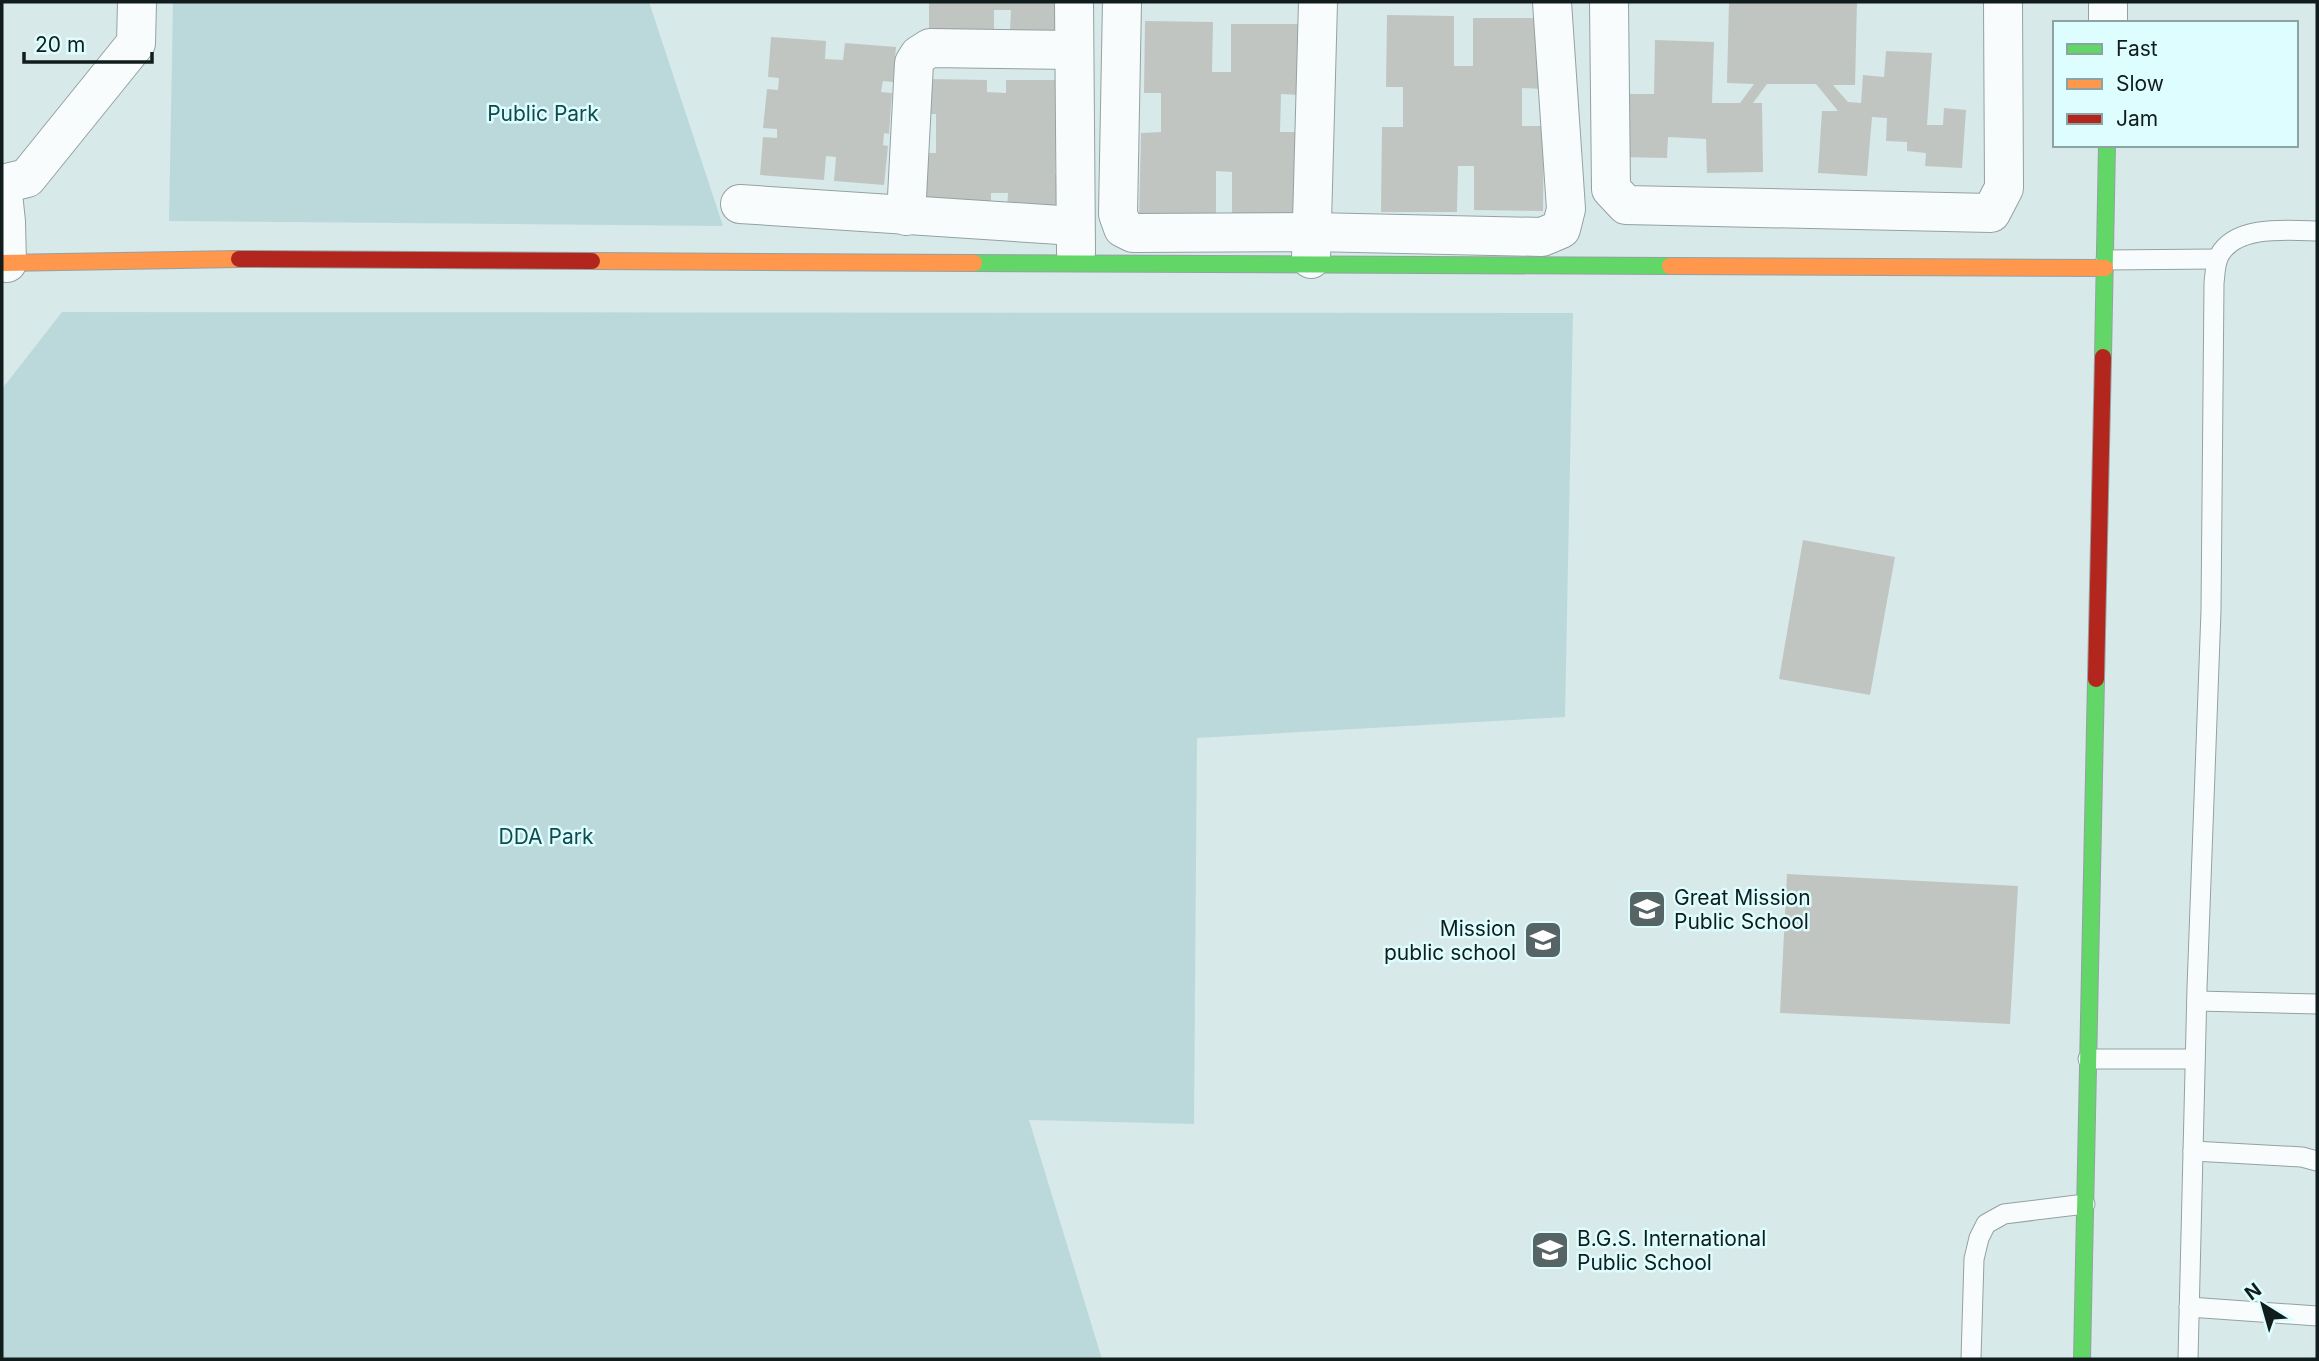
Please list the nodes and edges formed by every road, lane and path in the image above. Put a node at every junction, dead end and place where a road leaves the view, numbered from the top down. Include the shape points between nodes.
1 (137, 2) edge
2 (1073, 2) edge
3 (1122, 2) edge
4 (1318, 2) edge
5 (1552, 2) edge
6 (1609, 2) edge
7 (2003, 2) edge
8 (2108, 2) edge
9 (2108, 21) edge
10 (1074, 50) junction
11 (2107, 147) edge
12 (2, 184) edge
13 (740, 204) dead end
14 (906, 216) junction
15 (1075, 226) junction
16 (2317, 231) edge
17 (1311, 249) junction
18 (2217, 259) junction
19 (4, 263) edge
20 (2106, 264) junction
21 (1076, 265) junction
22 (2197, 1001) junction
23 (2317, 1004) edge
24 (2088, 1059) junction
25 (2195, 1059) junction
26 (2193, 1151) junction
27 (2317, 1161) edge
28 (2085, 1204) junction
29 (2189, 1307) junction
30 (2317, 1316) edge
31 (1971, 1359) edge
32 (2082, 1359) edge
33 (2188, 1359) edge

1 - 12 street via 136,43 27,178
2 - 10 street
3 - 17 street via 1118,215 1123,228 1133,233
4 - 17 street
5 - 17 street via 1566,209 1561,229 1542,237
6 - 7 street via 1611,189 1626,205 1991,213 2004,188
8 - 9 street
10 - 14 street via 930,48 919,55 914,63
10 - 15 street
11 - 20 street
12 - 19 street
13 - 14 street
14 - 15 street
15 - 21 street
16 - 18 lane via 2246,234 2227,244
17 - 20 street
17 - 21 street
18 - 20 lane
18 - 22 lane
19 - 21 street
20 - 24 street
22 - 23 lane
22 - 25 lane
24 - 25 lane
24 - 28 street
25 - 26 lane
26 - 27 lane
26 - 29 lane
28 - 31 lane via 2004,1214 1986,1224 1974,1259
28 - 32 street
29 - 30 lane
29 - 33 lane

